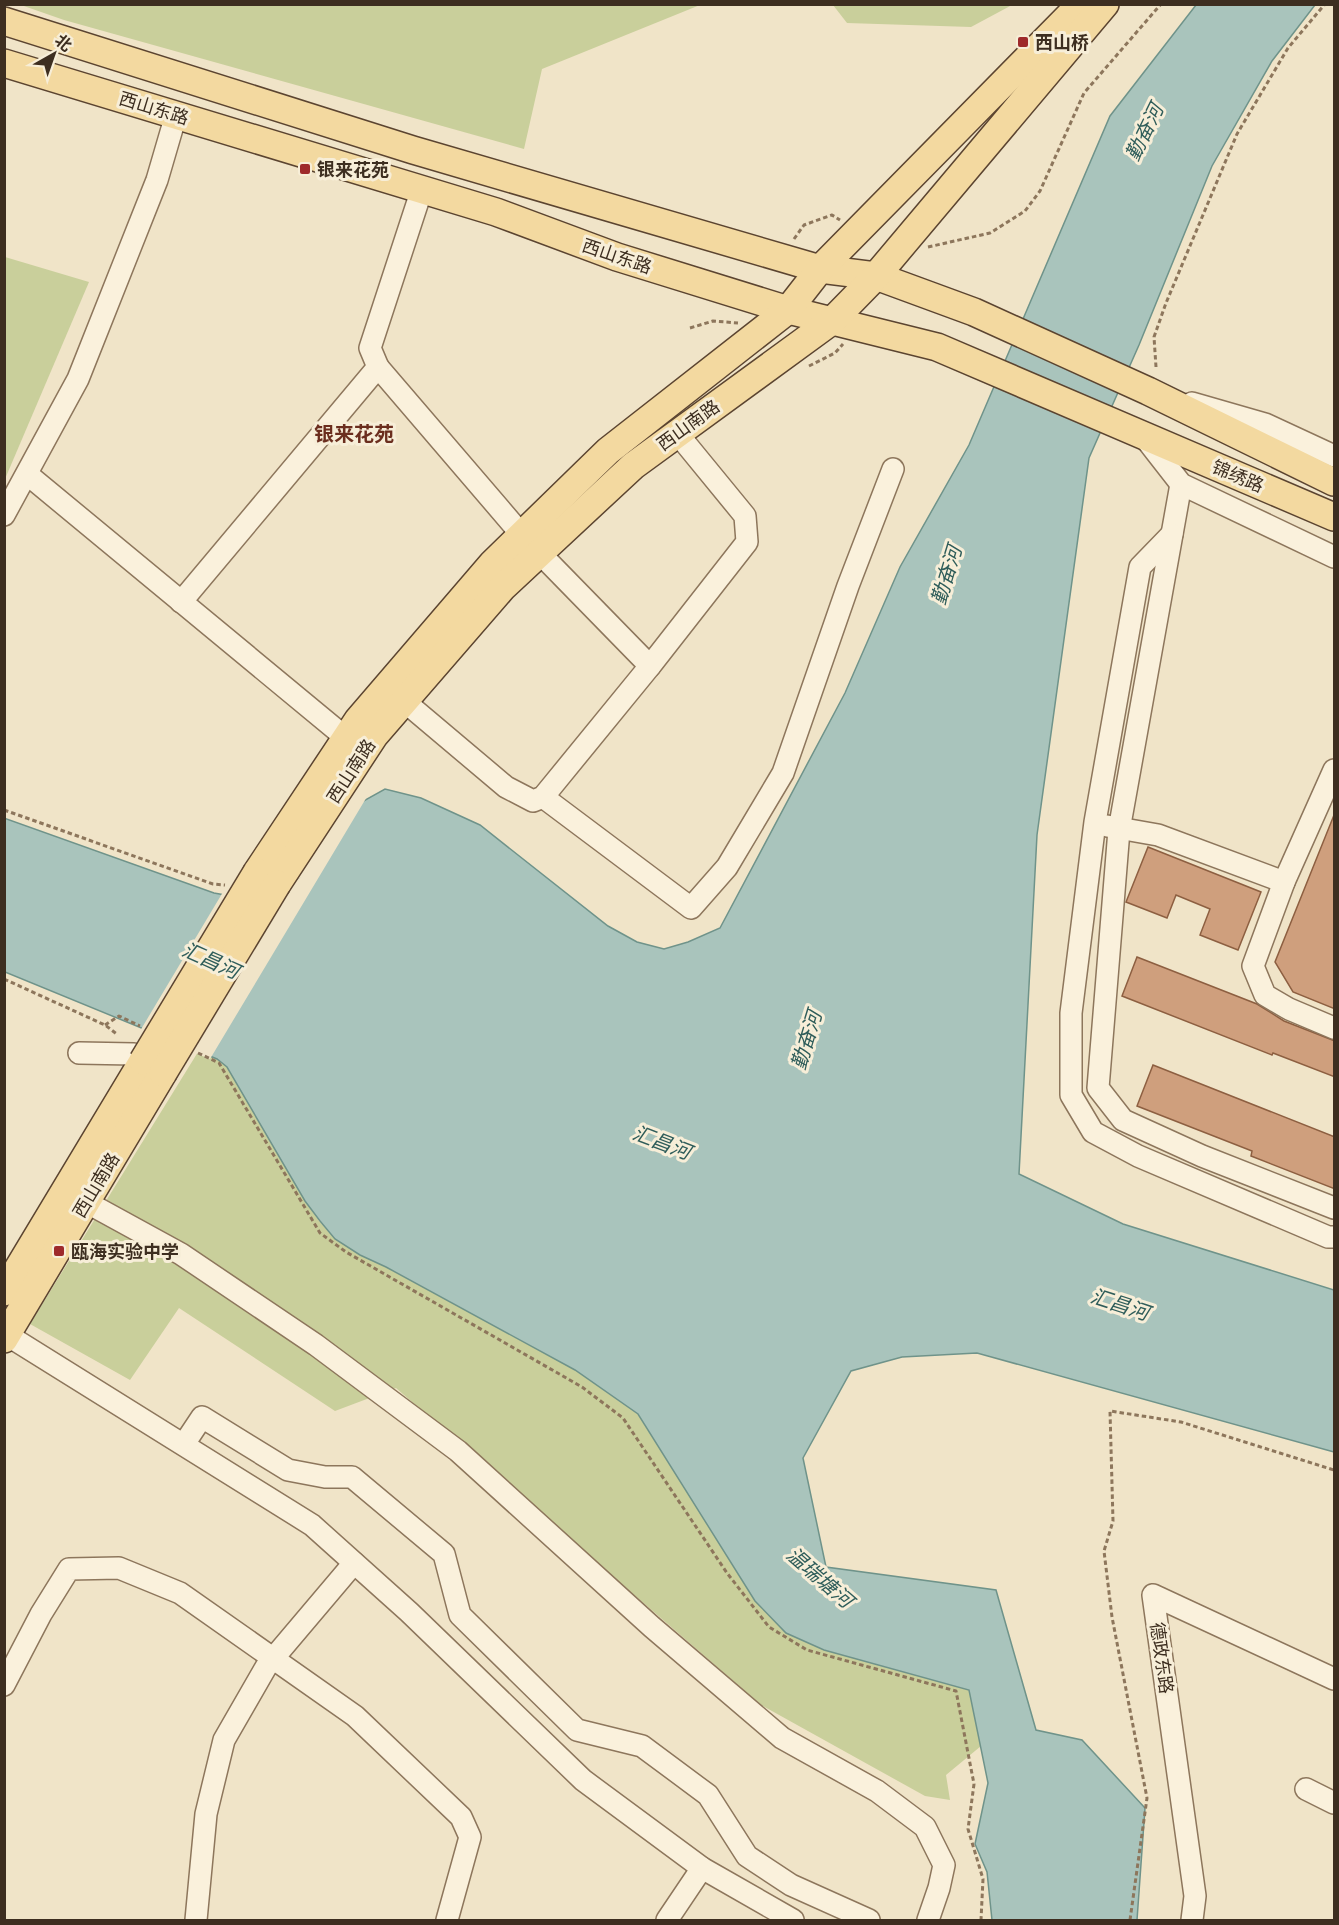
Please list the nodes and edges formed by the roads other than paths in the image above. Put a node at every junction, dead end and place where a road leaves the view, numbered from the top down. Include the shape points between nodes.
1 (1081, 4) edge
2 (1105, 4) edge
3 (4, 21) edge
4 (4, 63) edge
5 (176, 115) junction
6 (422, 189) junction
7 (820, 269) junction
8 (876, 276) junction
9 (788, 310) junction
10 (833, 320) junction
11 (378, 367) junction
12 (1152, 379) junction
13 (677, 433) junction
14 (1141, 434) junction
15 (1335, 456) edge
16 (893, 469) dead end
17 (27, 474) junction
18 (1335, 482) edge
19 (1181, 484) junction
20 (4, 515) edge
21 (1335, 517) edge
22 (1172, 534) junction
23 (531, 544) junction
24 (1335, 557) edge
25 (181, 602) junction
26 (650, 666) junction
27 (404, 701) junction
28 (354, 745) junction
29 (1335, 770) edge
30 (543, 797) junction
31 (1095, 822) junction
32 (1119, 830) junction
33 (1284, 882) junction
34 (1335, 1028) edge
35 (79, 1053) dead end
36 (146, 1062) junction
37 (86, 1202) junction
38 (1335, 1208) edge
39 (1335, 1237) edge
40 (4, 1292) edge
41 (5, 1335) edge
42 (184, 1444) junction
43 (354, 1563) junction
44 (274, 1658) junction
45 (1335, 1678) edge
46 (4, 1685) edge
47 (1306, 1789) dead end
48 (1335, 1803) edge
49 (702, 1868) junction
50 (195, 1920) edge
51 (447, 1920) edge
52 (667, 1920) edge
53 (794, 1920) edge
54 (869, 1920) edge
55 (928, 1920) edge
56 (1192, 1920) edge

1 - 7 main road
2 - 8 main road
3 - 7 main road via 413,150
4 - 5 main road, 西山东路
5 - 6 main road, 西山东路
5 - 17 street via 157,180 78,378
6 - 9 main road, 西山东路 via 617,257
6 - 11 street via 370,348
7 - 8 main road
7 - 9 main road, 西山南路
8 - 10 main road
8 - 12 main road, 锦绣路
9 - 10 main road, 西山东路
9 - 23 main road, 西山南路 via 608,451
10 - 13 main road, 西山南路
10 - 14 main road, 锦绣路 via 937,348
11 - 23 street
11 - 25 street
12 - 15 street
12 - 18 main road, 锦绣路
13 - 23 main road, 西山南路
13 - 26 street via 745,516 747,542
14 - 19 street
14 - 21 main road, 锦绣路
16 - 30 street via 783,773 727,867 691,908
17 - 20 street
17 - 25 street
19 - 22 street
19 - 24 street
22 - 31 street via 1140,567
22 - 32 street
23 - 26 street
23 - 27 main road, 西山南路 via 503,587
23 - 28 main road, 西山南路 via 492,564 358,720
25 - 28 street
26 - 30 street
27 - 28 main road, 西山南路 via 374,736
27 - 30 street via 506,787 533,801
28 - 36 main road, 西山南路, bridge
29 - 33 street
31 - 32 street
31 - 39 street via 1071,1013 1071,1095 1093,1132 1138,1156
32 - 33 street via 1158,835
32 - 38 street via 1098,1088 1123,1120
33 - 34 street via 1253,966 1265,995
35 - 36 street
36 - 37 main road, 西山南路
36 - 40 main road, 西山南路
37 - 41 main road, 西山南路
37 - 55 street via 181,1254 316,1345 458,1451 652,1627 782,1737 877,1791 925,1827 944,1865
41 - 42 street
42 - 43 street via 312,1524
42 - 54 street via 202,1417 288,1470 352,1477 444,1554 460,1615 576,1730 642,1746 708,1795 747,1856 791,1885
43 - 44 street
43 - 49 street via 583,1780
44 - 46 street via 180,1593 119,1568 69,1569
44 - 50 street via 224,1740 206,1815
44 - 51 street via 355,1716 461,1817 470,1837
45 - 56 street, 德政东路 via 1153,1594 1195,1896
47 - 48 street
49 - 52 street
49 - 53 street

